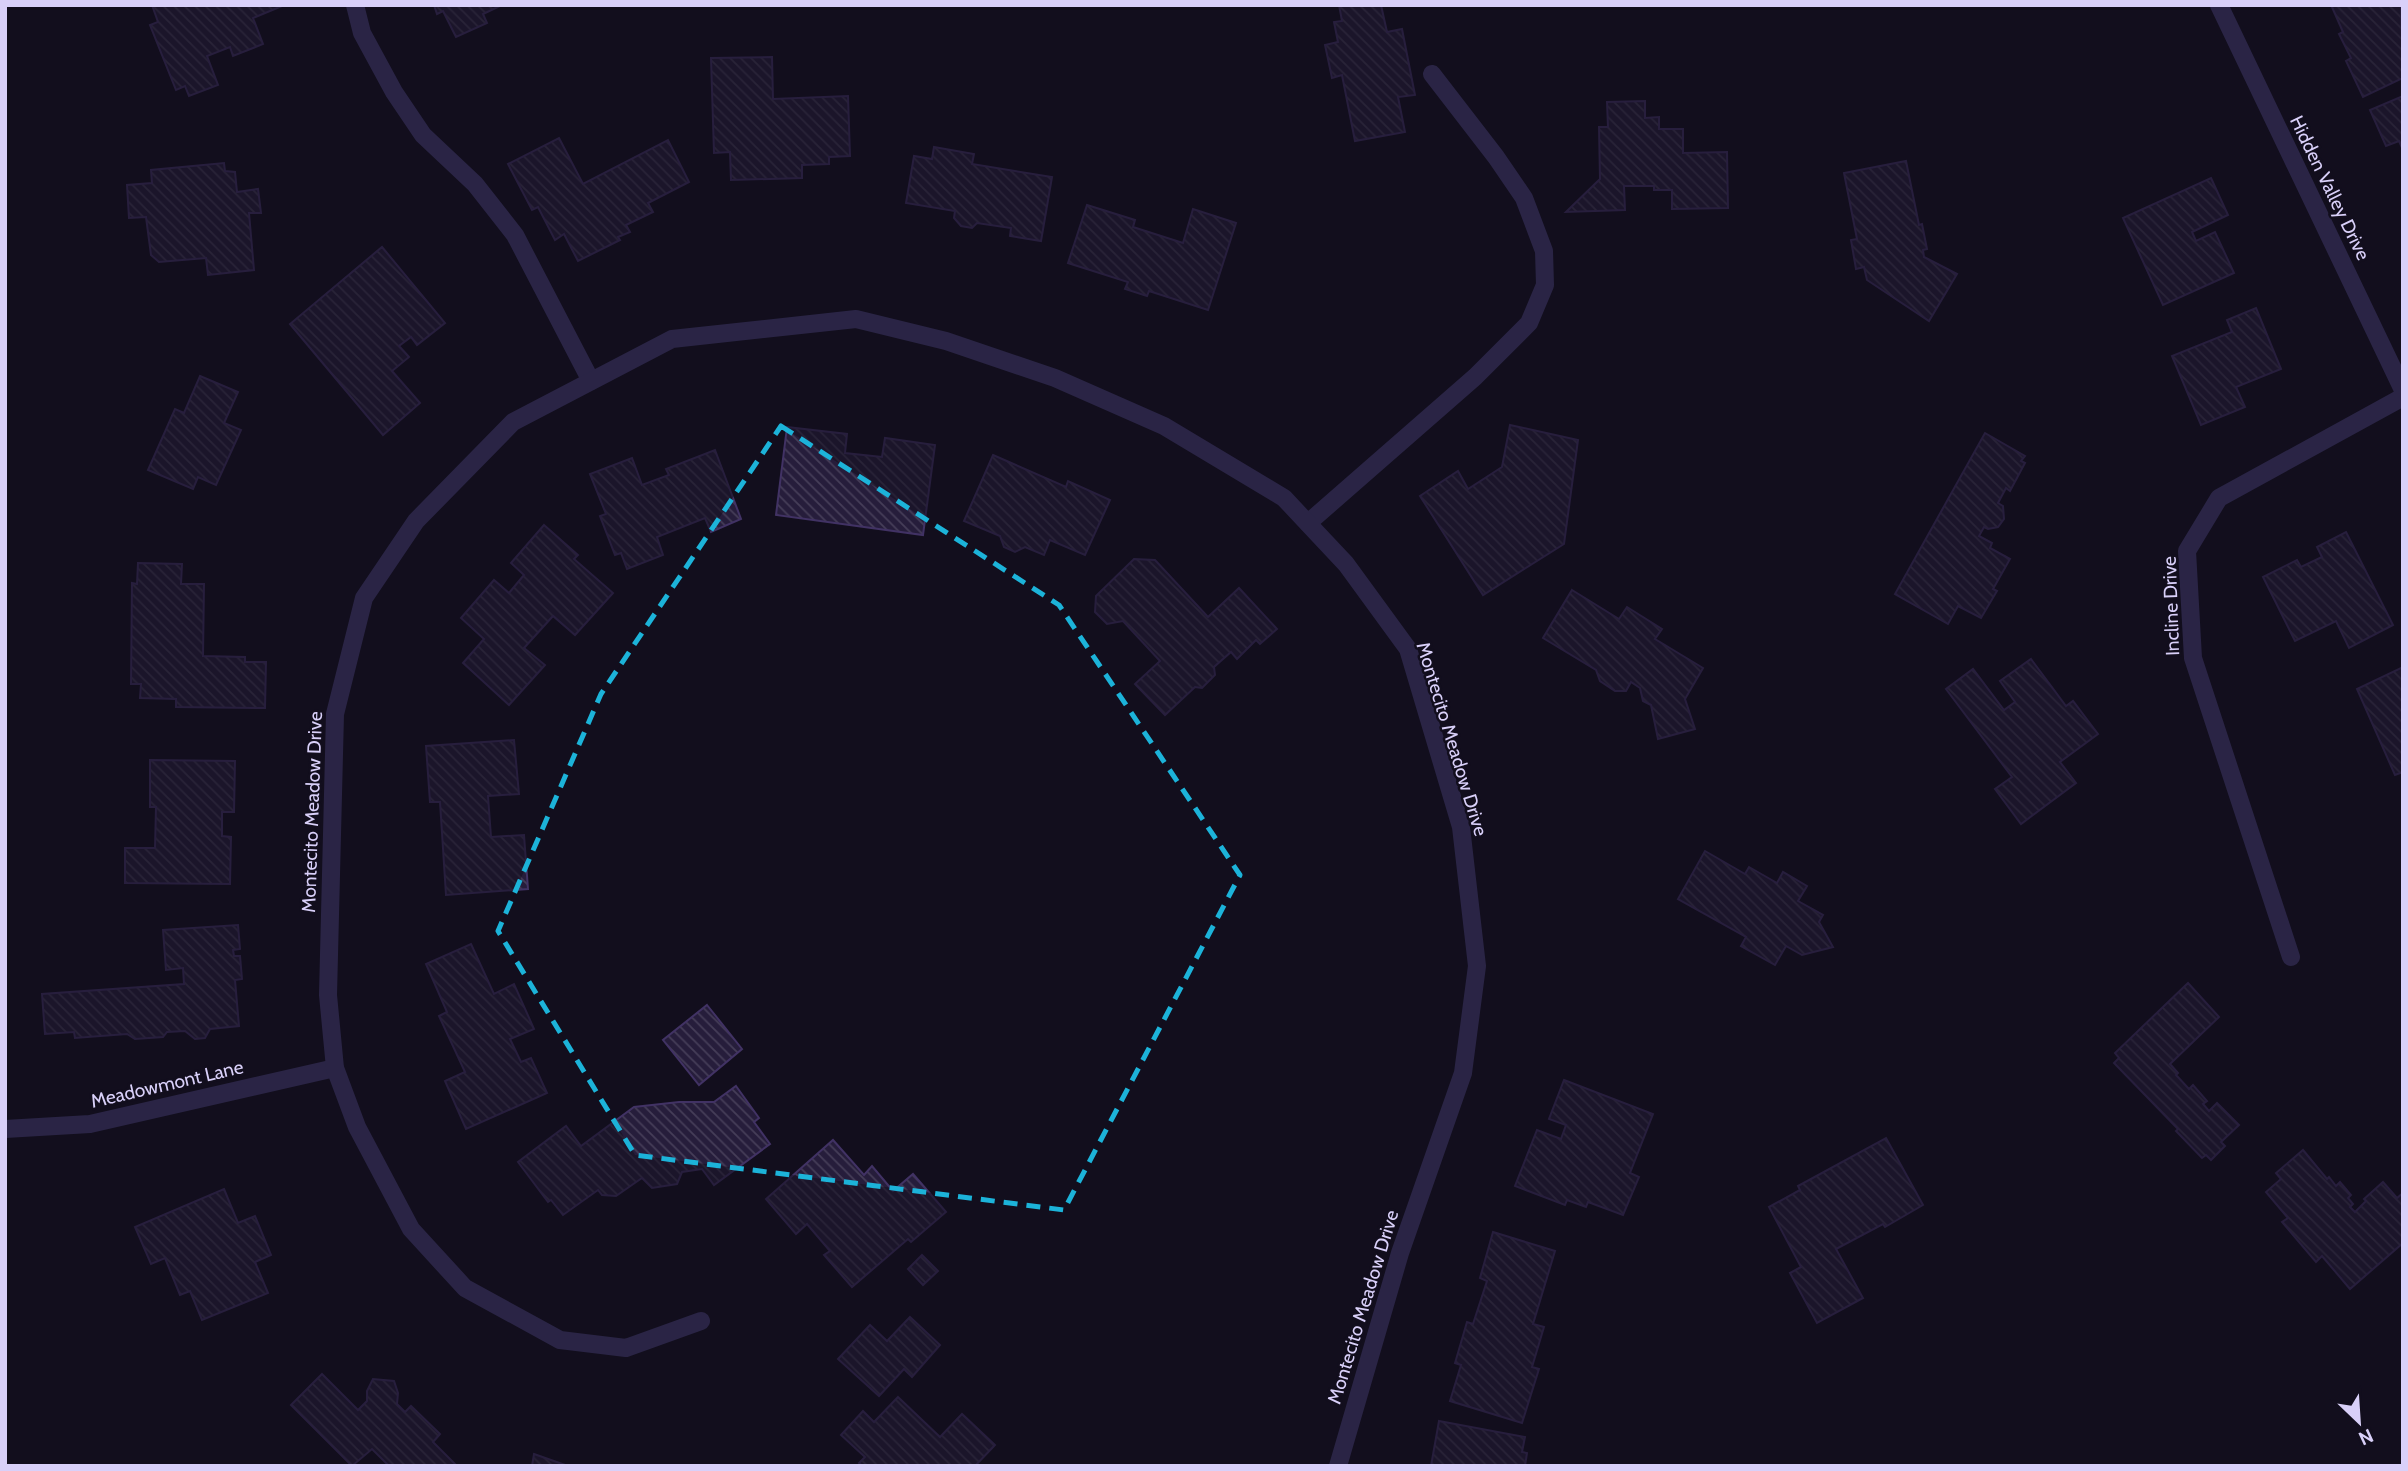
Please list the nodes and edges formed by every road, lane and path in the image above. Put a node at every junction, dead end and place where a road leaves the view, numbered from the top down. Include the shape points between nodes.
1 (355, 5) edge
2 (2219, 5) edge
3 (1432, 74) dead end
4 (591, 381) junction
5 (2403, 390) edge
6 (2403, 397) edge
7 (1308, 523) junction
8 (2291, 957) dead end
9 (335, 1068) junction
10 (5, 1129) edge
11 (701, 1321) dead end
12 (1338, 1466) edge

1 - 4 street via 362,33 423,135 475,184 515,235
2 - 5 street, Hidden Valley Drive
3 - 7 street via 1524,198 1544,251 1545,285 1529,323
4 - 7 street, Montecito Meadow Drive via 672,339 856,319 946,341 1055,378 1164,426 1284,498
4 - 9 street, Montecito Meadow Drive via 513,422 416,521 364,598 335,714 328,995
6 - 8 street, Incline Drive via 2219,498 2187,551 2193,658
7 - 12 street, Montecito Meadow Drive via 1346,564 1408,649 1461,827 1477,966 1463,1073 1399,1253
9 - 10 street, Meadowmont Lane via 90,1124
9 - 11 street, Montecito Meadow Drive via 358,1126 411,1229 465,1288 560,1340 626,1349

